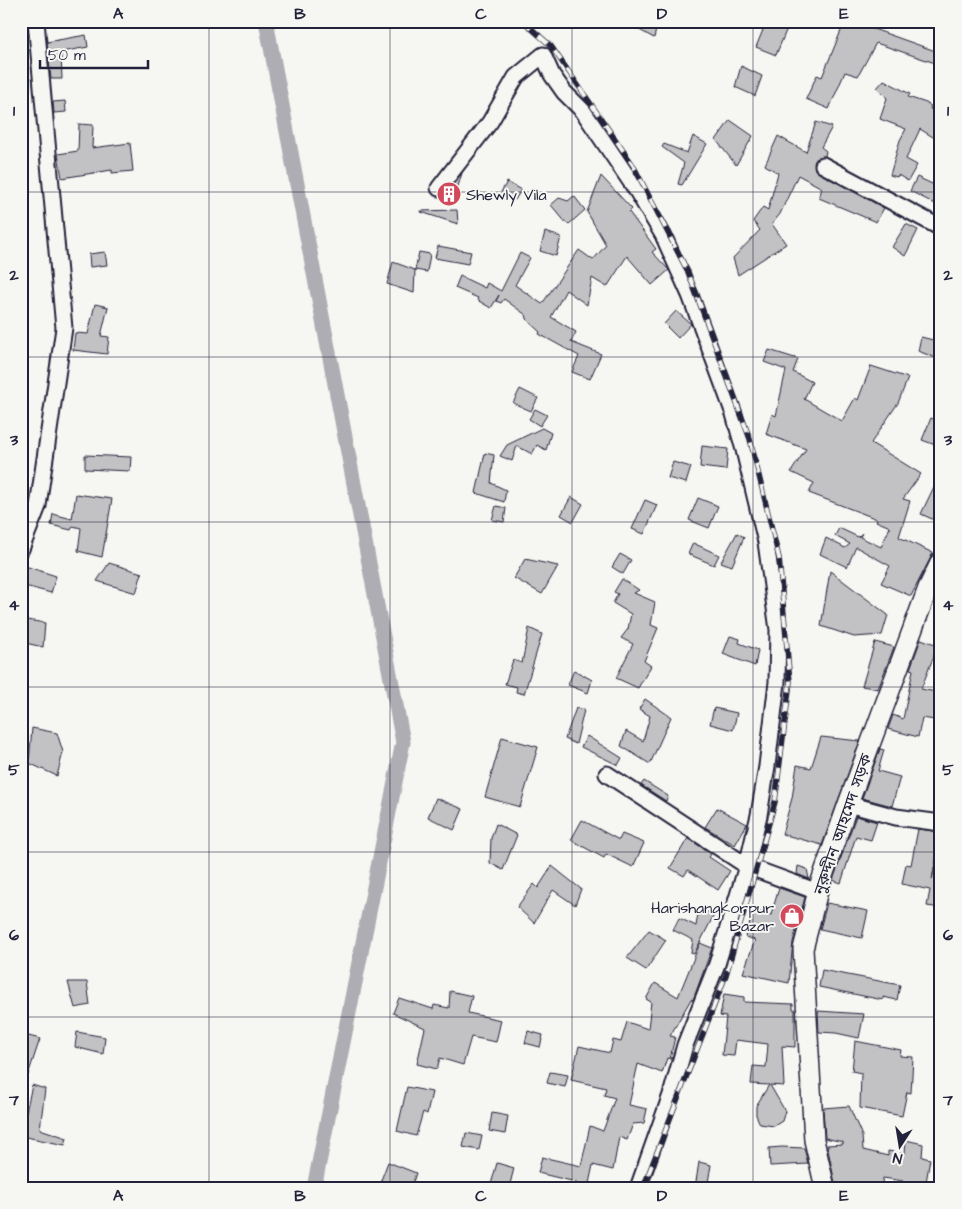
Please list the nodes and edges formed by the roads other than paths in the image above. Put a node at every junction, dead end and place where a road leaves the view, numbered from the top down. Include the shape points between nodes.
1 (36, 21) edge
2 (823, 165) dead end
3 (439, 188) dead end
4 (941, 228) edge
5 (21, 549) edge
6 (941, 561) edge
7 (607, 774) dead end
8 (848, 804) junction
9 (941, 823) edge
10 (747, 866) junction
11 (818, 892) junction
12 (638, 1188) edge
13 (825, 1188) edge

1 - 5 street via 64,328 38,506
2 - 4 street
3 - 10 street via 490,122 516,77 543,55 560,86 583,112 637,190 674,258 740,434 766,542 774,596 778,630 777,682 759,815
6 - 8 main road, নুরুদ্দীন আহমেদ সড়ক
7 - 10 street
8 - 9 street via 896,817
8 - 11 main road, নুরুদ্দীন আহমেদ সড়ক
10 - 11 street
10 - 12 street via 717,964 685,1045
11 - 13 main road, নুরুদ্দীন আহমেদ সড়ক via 803,949 814,1140

